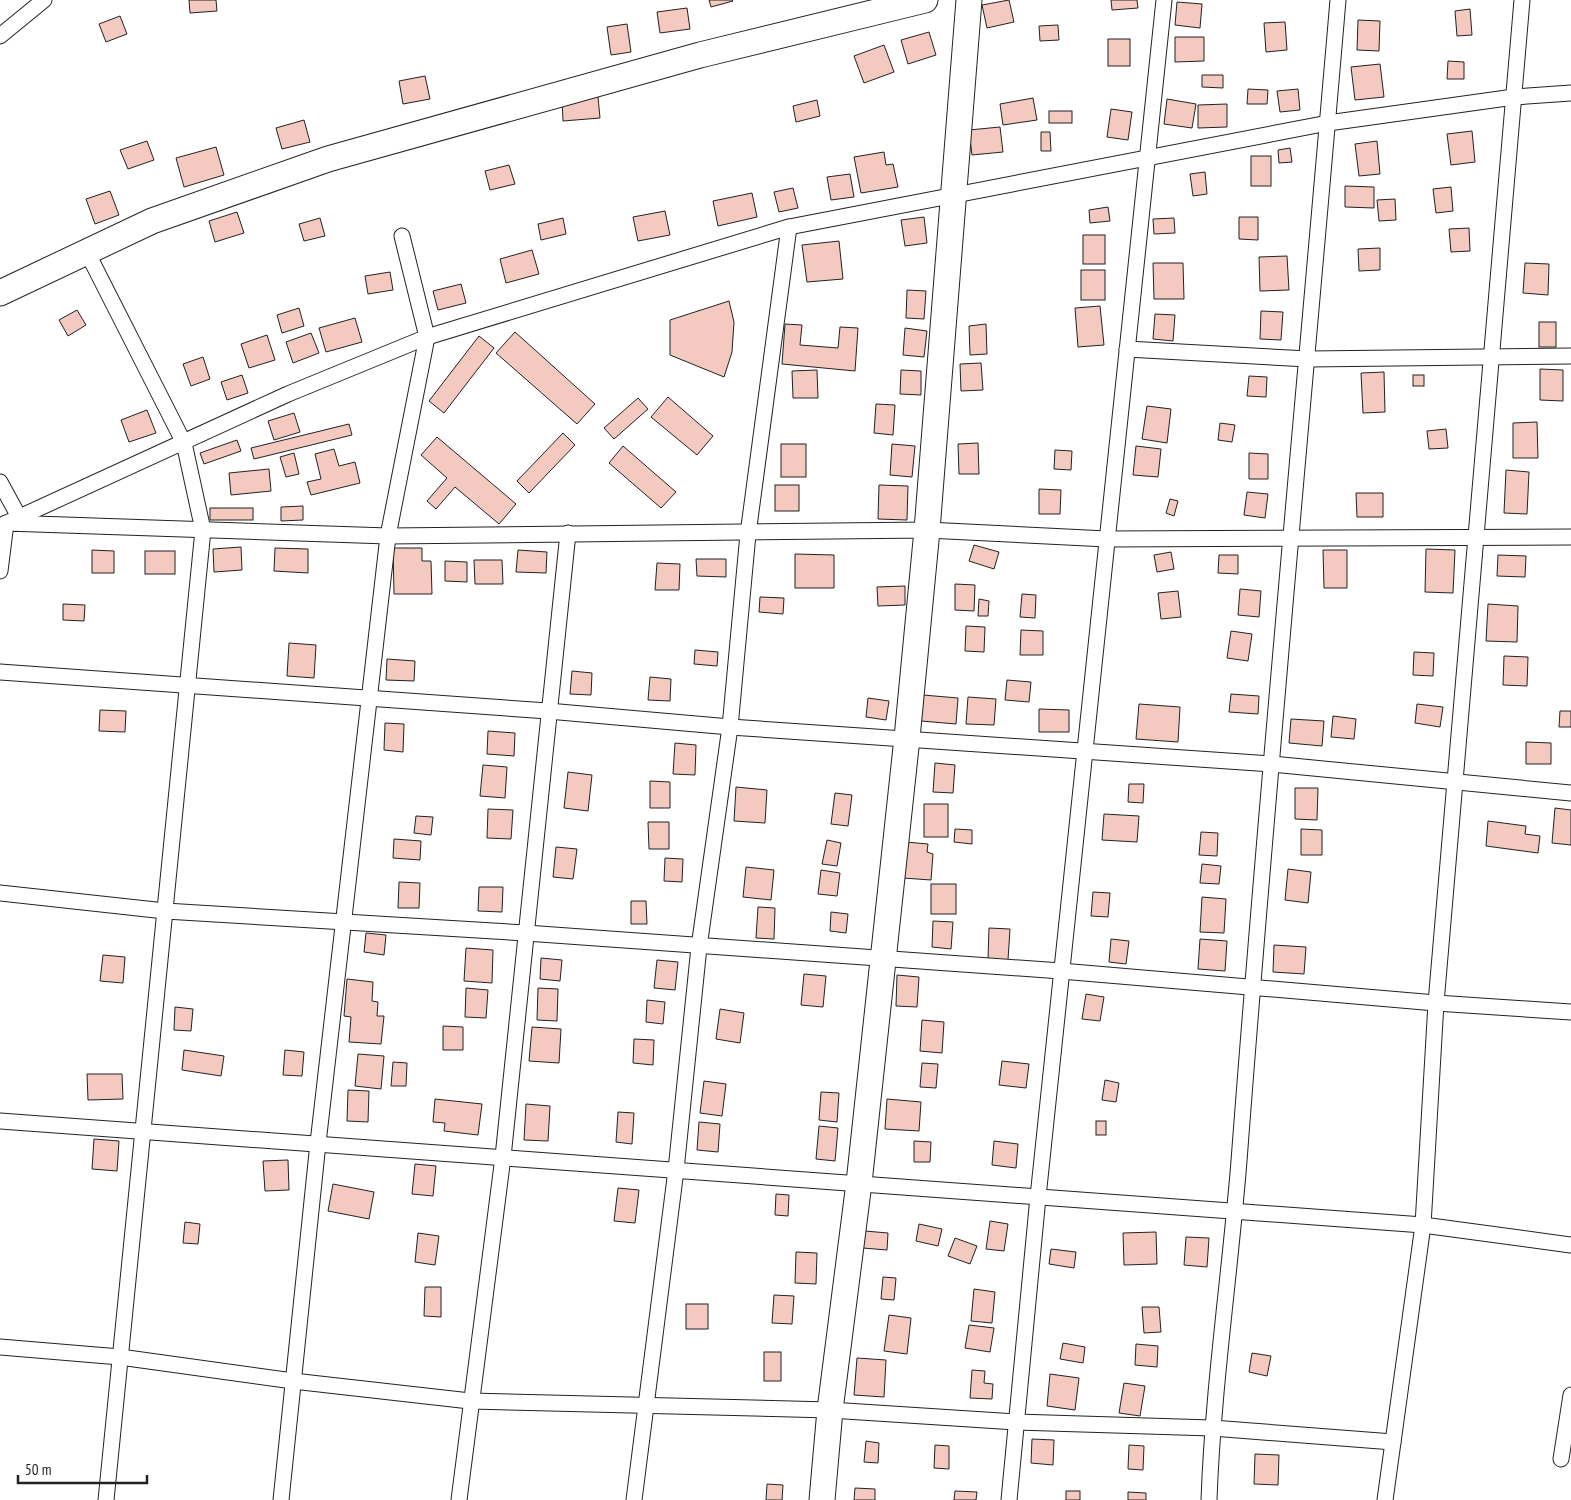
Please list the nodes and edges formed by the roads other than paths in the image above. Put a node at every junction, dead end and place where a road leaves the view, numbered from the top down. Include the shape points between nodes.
1 (44, 0) edge
2 (925, 0) edge
3 (969, 0) edge
4 (1164, 0) edge
5 (1338, 0) edge
6 (1522, 0) edge
7 (0, 36) edge
8 (1571, 93) edge
9 (1514, 97) junction
10 (1328, 123) junction
11 (1148, 156) junction
12 (952, 196) junction
13 (789, 226) junction
14 (402, 236) dead end
15 (87, 252) junction
16 (0, 293) edge
17 (427, 337) junction
18 (1127, 349) junction
19 (1571, 356) edge
20 (1491, 357) junction
21 (1308, 359) junction
22 (184, 443) junction
23 (0, 482) edge
24 (8, 522) edge
25 (203, 530) junction
26 (927, 530) junction
27 (568, 533) junction
28 (748, 534) junction
29 (388, 536) junction
30 (1476, 537) junction
31 (1571, 537) edge
32 (1293, 538) junction
33 (1107, 539) junction
34 (0, 571) edge
35 (0, 672) edge
36 (188, 684) junction
37 (369, 698) junction
38 (548, 711) junction
39 (730, 727) junction
40 (907, 738) junction
41 (1085, 752) junction
42 (1272, 764) junction
43 (1455, 783) junction
44 (1571, 793) edge
45 (0, 893) edge
46 (165, 911) junction
47 (343, 921) junction
48 (526, 933) junction
49 (699, 947) junction
50 (883, 960) junction
51 (1061, 971) junction
52 (1252, 987) junction
53 (1436, 1003) junction
54 (1571, 1012) edge
55 (0, 1120) edge
56 (143, 1130) junction
57 (318, 1143) junction
58 (502, 1157) junction
59 (676, 1170) junction
60 (859, 1183) junction
61 (1038, 1197) junction
62 (1235, 1211) junction
63 (1423, 1225) junction
64 (1571, 1245) edge
65 (0, 1347) edge
66 (120, 1357) junction
67 (293, 1381) junction
68 (1571, 1395) edge
69 (470, 1401) junction
70 (645, 1405) junction
71 (830, 1410) junction
72 (1016, 1422) junction
73 (1212, 1428) junction
74 (1393, 1442) junction
75 (1561, 1458) dead end
76 (106, 1500) edge
77 (281, 1500) edge
78 (459, 1500) edge
79 (634, 1500) edge
80 (822, 1500) edge
81 (1009, 1500) edge
82 (1208, 1500) edge
83 (1385, 1500) edge

1 - 7 street
2 - 15 main road via 700,55 328,159 152,221
3 - 12 main road
4 - 11 street
5 - 10 street
6 - 9 street
8 - 9 street
9 - 10 street
9 - 20 street
10 - 11 street
10 - 21 street
11 - 12 street
11 - 18 street
12 - 13 street
12 - 26 main road
13 - 17 street
13 - 28 street
14 - 17 street
15 - 16 main road
15 - 22 street
17 - 22 street via 288,394
17 - 29 street
18 - 21 street
18 - 33 street
19 - 20 street
20 - 21 street
20 - 30 street
21 - 32 street
22 - 24 street
22 - 25 street
23 - 24 street
24 - 25 street
24 - 34 street
25 - 29 street
25 - 36 street
26 - 28 street
26 - 33 street
26 - 40 main road
27 - 28 street
27 - 29 street
27 - 38 street
28 - 39 street
29 - 37 street
30 - 31 street
30 - 32 street
30 - 43 street
32 - 33 street
32 - 42 street
33 - 41 street
35 - 36 street
36 - 37 street
36 - 46 street
37 - 38 street
37 - 47 street
38 - 39 street
38 - 48 street
39 - 40 street
39 - 49 street
40 - 41 street
40 - 50 main road
41 - 42 street
41 - 51 street
42 - 43 street
42 - 52 street
43 - 44 street
43 - 53 street
45 - 46 street
46 - 47 street
46 - 56 street
47 - 48 street
47 - 57 street
48 - 49 street
48 - 58 street
49 - 50 street
49 - 59 street
50 - 51 street
50 - 60 main road
51 - 52 street
51 - 61 street
52 - 53 street
52 - 62 street
53 - 54 street
53 - 63 street
55 - 56 street
56 - 57 street
56 - 66 street
57 - 58 street
57 - 67 street
58 - 59 street
58 - 69 street
59 - 60 street
59 - 70 street
60 - 61 street
60 - 71 main road
61 - 62 street
61 - 72 street
62 - 63 street
62 - 73 street
63 - 64 street
63 - 74 street
65 - 66 street
66 - 67 street
66 - 76 street
67 - 69 street
67 - 77 street
68 - 75 street
69 - 70 street
69 - 78 street
70 - 71 street
70 - 79 street
71 - 72 street
71 - 80 main road
72 - 73 street
72 - 81 street
73 - 74 street
73 - 82 street
74 - 83 street

